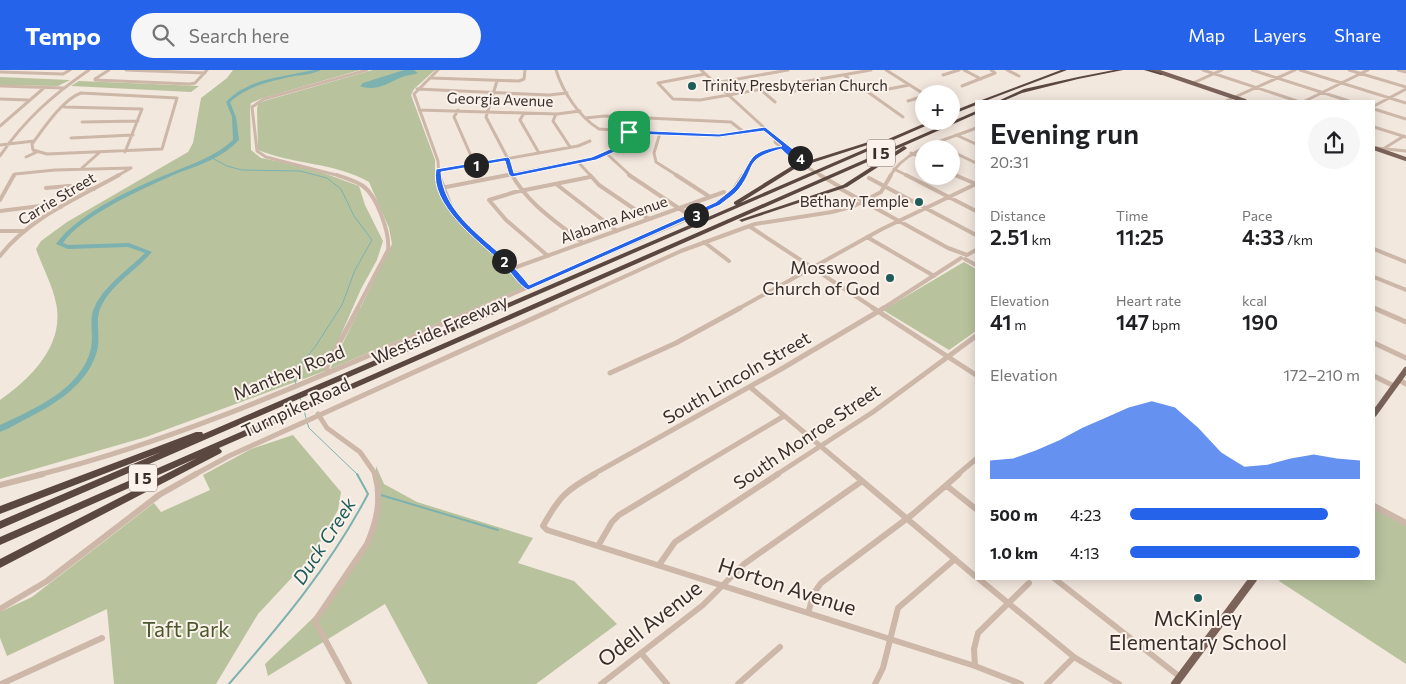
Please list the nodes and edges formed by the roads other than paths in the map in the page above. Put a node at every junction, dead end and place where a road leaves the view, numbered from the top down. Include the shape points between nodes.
1 (42, 70) edge
2 (70, 70) edge
3 (89, 70) edge
4 (109, 70) edge
5 (126, 70) edge
6 (367, 70) edge
7 (438, 70) edge
8 (525, 70) edge
9 (556, 70) edge
10 (701, 70) edge
11 (788, 70) edge
12 (871, 70) edge
13 (886, 70) edge
14 (959, 70) edge
15 (964, 70) edge
16 (991, 70) edge
17 (1007, 70) edge
18 (1054, 70) edge
19 (1065, 70) edge
20 (1087, 70) edge
21 (1121, 70) edge
22 (1148, 70) edge
23 (1155, 70) edge
24 (1203, 70) edge
25 (1222, 70) edge
26 (1252, 70) edge
27 (1295, 70) edge
28 (1300, 70) edge
29 (1349, 70) edge
30 (1368, 70) edge
31 (1398, 70) edge
32 (172, 71) edge
33 (206, 71) edge
34 (862, 71) edge
35 (0, 72) edge
36 (1406, 72) edge
37 (36, 73) junction
38 (705, 74) junction
39 (1161, 74) joint
40 (1214, 74) junction
41 (1361, 74) junction
42 (844, 75) junction
43 (943, 75) dead end
44 (1020, 76) dead end
45 (431, 78) junction
46 (1172, 78) junction
47 (1277, 78) junction
48 (980, 79) junction
49 (814, 80) junction
50 (1034, 80) junction
51 (497, 81) junction
52 (715, 83) junction
53 (1193, 83) junction
54 (1342, 83) junction
55 (788, 85) junction
56 (910, 85) junction
57 (0, 86) edge
58 (962, 86) dead end
59 (45, 87) junction
60 (64, 88) junction
61 (1256, 88) junction
62 (1406, 88) edge
63 (417, 89) junction
64 (889, 89) dead end
65 (915, 89) edge
66 (761, 90) junction
67 (795, 91) dead end
68 (830, 92) dead end
69 (1022, 92) junction
70 (1322, 92) junction
71 (493, 93) junction
72 (568, 93) junction
73 (728, 96) junction
74 (0, 98) edge
75 (915, 98) edge
76 (1233, 98) junction
77 (1390, 98) junction
78 (28, 100) junction
79 (984, 100) edge
80 (1002, 100) edge
81 (1228, 100) edge
82 (1238, 100) edge
83 (1241, 100) edge
84 (1294, 100) edge
85 (1307, 100) edge
86 (1347, 100) edge
87 (908, 101) dead end
88 (775, 102) dead end
89 (1406, 102) edge
90 (975, 103) edge
91 (63, 107) junction
92 (1375, 107) edge
93 (1375, 108) edge
94 (419, 110) junction
95 (458, 110) junction
96 (960, 110) edge
97 (488, 111) junction
98 (580, 111) junction
99 (975, 112) edge
100 (524, 113) junction
101 (556, 114) junction
102 (903, 117) dead end
103 (585, 118) junction
104 (1406, 119) edge
105 (0, 120) edge
106 (6, 120) junction
107 (138, 121) junction
108 (82, 122) dead end
109 (0, 126) edge
110 (1375, 127) edge
111 (975, 128) edge
112 (765, 129) junction
113 (915, 130) edge
114 (916, 130) edge
115 (629, 132) junction
116 (929, 132) junction
117 (660, 133) junction
118 (745, 133) junction
119 (956, 134) junction
120 (133, 135) junction
121 (1405, 136) edge
122 (71, 138) dead end
123 (35, 140) junction
124 (941, 140) edge
125 (590, 141) dead end
126 (7, 144) junction
127 (975, 144) edge
128 (0, 145) edge
129 (782, 145) junction
130 (570, 147) junction
131 (1375, 147) edge
132 (1375, 147) edge
133 (1383, 149) junction
134 (1406, 151) edge
135 (38, 152) junction
136 (100, 152) junction
137 (125, 152) junction
138 (915, 152) edge
139 (539, 153) junction
140 (607, 154) junction
141 (912, 154) junction
142 (915, 155) edge
143 (960, 155) edge
144 (0, 156) edge
145 (26, 157) dead end
146 (1406, 158) edge
147 (508, 159) junction
148 (578, 162) junction
149 (975, 163) edge
150 (804, 164) junction
151 (475, 165) junction
152 (82, 169) junction
153 (894, 169) junction
154 (438, 171) junction
155 (512, 175) junction
156 (590, 177) junction
157 (960, 177) edge
158 (869, 178) dead end
159 (556, 184) junction
160 (975, 184) edge
161 (975, 184) edge
162 (884, 187) junction
163 (46, 188) dead end
164 (442, 188) junction
165 (839, 188) junction
166 (94, 189) junction
167 (522, 191) junction
168 (724, 192) dead end
169 (710, 197) junction
170 (950, 197) junction
171 (0, 200) edge
172 (864, 201) junction
173 (62, 207) junction
174 (680, 208) junction
175 (926, 208) junction
176 (975, 210) edge
177 (0, 211) edge
178 (692, 217) junction
179 (649, 219) junction
180 (900, 221) junction
181 (749, 226) junction
182 (688, 228) junction
183 (24, 231) junction
184 (617, 231) junction
185 (0, 232) edge
186 (695, 234) junction
187 (975, 234) edge
188 (868, 237) junction
189 (704, 242) junction
190 (584, 243) junction
191 (1375, 248) edge
192 (2, 251) edge
193 (975, 251) edge
194 (0, 256) edge
195 (548, 256) junction
196 (964, 257) junction
197 (729, 261) dead end
198 (1406, 262) edge
199 (975, 263) edge
200 (812, 267) junction
201 (511, 269) junction
202 (934, 276) junction
203 (1375, 277) edge
204 (528, 288) junction
205 (1406, 290) edge
206 (1375, 308) edge
207 (879, 311) junction
208 (1406, 322) edge
209 (975, 337) edge
210 (1375, 343) edge
211 (948, 356) junction
212 (1406, 358) edge
213 (1406, 370) edge
214 (330, 372) junction
215 (610, 373) dead end
216 (975, 374) edge
217 (1375, 376) edge
218 (1397, 383) junction
219 (1406, 384) edge
220 (750, 387) junction
221 (1375, 411) edge
222 (260, 413) junction
223 (286, 415) junction
224 (316, 415) junction
225 (784, 416) junction
226 (822, 447) junction
227 (975, 460) edge
228 (862, 481) junction
229 (0, 485) edge
230 (947, 486) junction
231 (1375, 507) edge
232 (975, 508) edge
233 (0, 510) edge
234 (907, 518) junction
235 (1406, 523) edge
236 (0, 525) edge
237 (543, 526) joint
238 (0, 541) edge
239 (598, 546) junction
240 (955, 559) junction
241 (0, 564) edge
242 (659, 566) junction
243 (975, 576) edge
244 (979, 580) edge
245 (1056, 580) edge
246 (1251, 580) edge
247 (1029, 583) dead end
248 (724, 586) junction
249 (1008, 604) junction
250 (0, 609) edge
251 (808, 612) junction
252 (102, 638) dead end
253 (889, 638) junction
254 (780, 647) dead end
255 (641, 653) junction
256 (1074, 657) junction
257 (975, 666) junction
258 (1177, 681) edge
259 (1, 684) edge
260 (349, 684) edge
261 (601, 684) edge
262 (667, 684) edge
263 (738, 684) edge
264 (875, 684) edge
265 (1021, 684) edge
266 (1047, 684) edge
267 (1119, 684) edge

1 - 37 street
2 - 37 street via 63,74
3 - 60 street
4 - 33 street via 95,80 193,84
5 - 32 street
6 - 214 street via 264,99 252,107 257,151 266,157 322,169 361,184 368,191 388,232 388,250 327,366
7 - 45 street
8 - 51 street via 522,81
9 - 72 street
10 - 38 street
11 - 52 street
12 - 34 street
13 - 56 street
14 - 43 street
15 - 48 street
16 - 48 street via 995,73
17 - 44 street
18 - 50 highway
19 - 50 highway
20 - 69 highway
21 - 69 highway
22 - 39 highway
23 - 53 main road
24 - 40 street
25 - 40 street
26 - 47 street
27 - 47 street
28 - 54 street
29 - 41 street
30 - 41 street
31 - 36 street
32 - 33 street
34 - 42 street
35 - 37 street
38 - 52 street
38 - 73 street via 658,83 676,100
39 - 46 main road
40 - 53 street
40 - 61 street
41 - 54 street
41 - 62 street
42 - 49 street
42 - 102 street
45 - 51 street
45 - 63 street
46 - 53 main road
46 - 76 main road
47 - 61 street
47 - 70 street
48 - 58 street
49 - 55 street
49 - 68 street
50 - 79 highway
51 - 71 street
52 - 73 street
53 - 76 main road
54 - 70 street
54 - 77 street
55 - 66 street
55 - 67 street
56 - 64 street
56 - 65 street
57 - 59 street
59 - 60 street
59 - 78 street
60 - 126 street
61 - 76 street
61 - 84 street
62 - 77 street
63 - 71 street
63 - 94 street via 414,96
66 - 73 street
66 - 88 street
69 - 80 highway
70 - 85 street
70 - 86 street
71 - 72 street
71 - 97 street
72 - 98 street
73 - 112 street
74 - 78 street
75 - 87 street
76 - 81 street
76 - 82 main road
76 - 83 main road
77 - 89 street
77 - 92 street
78 - 106 street
90 - 96 highway
91 - 107 street via 142,109
91 - 123 street
91 - 137 street via 81,93 177,98 162,149
93 - 104 street
94 - 95 street, Georgia Avenue
94 - 154 street via 438,161
95 - 97 street, Georgia Avenue
95 - 151 street via 454,117
97 - 100 street, Georgia Avenue
97 - 147 street via 486,117
98 - 101 street, Georgia Avenue
98 - 103 street
99 - 116 highway, Westside Freeway / I 5
100 - 101 street, Georgia Avenue
100 - 139 street via 520,119
101 - 130 street via 553,121
103 - 115 street via 599,129
103 - 118 street via 731,122
105 - 106 street
106 - 109 street
107 - 108 street
107 - 120 street
110 - 121 street
111 - 119 street, Turnpike Road
112 - 118 street
112 - 129 street via 776,139 775,142
113 - 150 highway
114 - 182 highway, Westside Freeway / I 5
115 - 117 street
115 - 140 street via 622,145
116 - 165 highway
116 - 186 highway, Westside Freeway / I 5
117 - 118 street via 719,136
117 - 169 street via 654,153 657,163
119 - 124 street, Turnpike Road
119 - 127 street
120 - 122 street
120 - 137 street
121 - 133 street
123 - 126 street
123 - 135 street via 32,148
125 - 130 street
126 - 128 street
126 - 144 street
129 - 150 street
129 - 150 street
129 - 178 street, Manthey Road via 754,156 731,194
130 - 139 street
131 - 133 main road
132 - 146 main road
133 - 134 street
133 - 146 main road
135 - 136 street
135 - 145 street
136 - 137 street
136 - 152 street
138 - 141 street, Turnpike Road
139 - 147 street
140 - 148 street
140 - 174 street via 628,174
141 - 142 street
141 - 153 street, Turnpike Road
143 - 149 street
147 - 151 street
147 - 155 street
148 - 155 street
148 - 156 street
150 - 165 street
150 - 182 highway via 789,169 736,203
151 - 154 street
152 - 166 street, Carrie Street via 131,168
152 - 171 street via 15,174
153 - 162 street, Turnpike Road
153 - 170 street
154 - 164 street
155 - 164 street
155 - 167 street
156 - 159 street
156 - 179 street
157 - 161 street
158 - 162 street
159 - 167 street
159 - 184 street
160 - 170 street
162 - 172 street, Turnpike Road via 877,195
162 - 175 street
163 - 166 street
164 - 201 street via 462,224
165 - 172 street
165 - 186 highway
166 - 173 street, Carrie Street
167 - 190 street via 538,208
167 - 195 street via 489,200 506,220
168 - 169 street, Alabama Avenue
169 - 174 street, Alabama Avenue
170 - 175 street
170 - 176 street
172 - 180 street
172 - 181 street, Turnpike Road via 841,210
173 - 177 street
173 - 183 street, Carrie Street
174 - 178 street
174 - 179 street, Alabama Avenue
175 - 180 street
175 - 187 street
178 - 204 street, Manthey Road
179 - 184 street, Alabama Avenue
180 - 188 street
180 - 196 street
181 - 189 street, Turnpike Road
181 - 200 street
182 - 222 highway, Westside Freeway / I 5
183 - 185 street
183 - 192 street, Carrie Street
184 - 190 street, Alabama Avenue
186 - 223 highway, Westside Freeway / I 5
188 - 200 street
188 - 202 street
189 - 197 street
189 - 224 street, Turnpike Road
190 - 195 street, Alabama Avenue
191 - 198 street
192 - 194 street, Carrie Street
193 - 196 street, South Lincoln Street
195 - 201 street, Alabama Avenue
196 - 199 street
196 - 202 street, South Lincoln Street
200 - 207 street
200 - 215 street via 681,340
201 - 204 street
202 - 207 street, South Lincoln Street
203 - 205 street
204 - 214 street, Manthey Road
206 - 208 street
207 - 211 street
207 - 220 street, South Lincoln Street
209 - 211 street, South Monroe Street
210 - 212 street
211 - 216 street
211 - 226 street, South Monroe Street
213 - 218 main road
214 - 229 street, Manthey Road via 245,408 113,455
217 - 218 street
218 - 219 street
218 - 221 main road
220 - 225 street
220 - 237 street, South Lincoln Street via 570,488 556,502
222 - 233 highway
222 - 236 highway, Westside Freeway / I 5
223 - 238 highway, Westside Freeway / I 5
223 - 241 highway via 273,425 198,460
224 - 250 street, Turnpike Road via 182,480 139,509 47,581
224 - 260 street via 324,427 350,443 371,463 379,490 373,530 367,544 315,621
225 - 226 street
225 - 239 street via 619,515
226 - 228 street
226 - 242 street, South Monroe Street via 675,542
227 - 230 street
228 - 234 street
228 - 248 street, Odell Avenue via 744,564
230 - 232 street
230 - 234 street
231 - 235 street
234 - 240 street
234 - 251 street via 821,583
237 - 239 street, Horton Avenue
239 - 242 street, Horton Avenue
240 - 243 street
240 - 253 street via 900,605
242 - 248 street, Horton Avenue
244 - 249 street
245 - 258 street
246 - 258 main road
247 - 249 street
248 - 251 street, Horton Avenue
248 - 255 street, Odell Avenue
249 - 256 street
249 - 257 street via 978,633 974,649
251 - 253 street, Horton Avenue
252 - 259 street
253 - 257 street, Horton Avenue
253 - 264 street via 883,668
254 - 263 street
255 - 261 street, Odell Avenue
255 - 262 street
256 - 266 street
256 - 267 street
257 - 265 street, Horton Avenue

